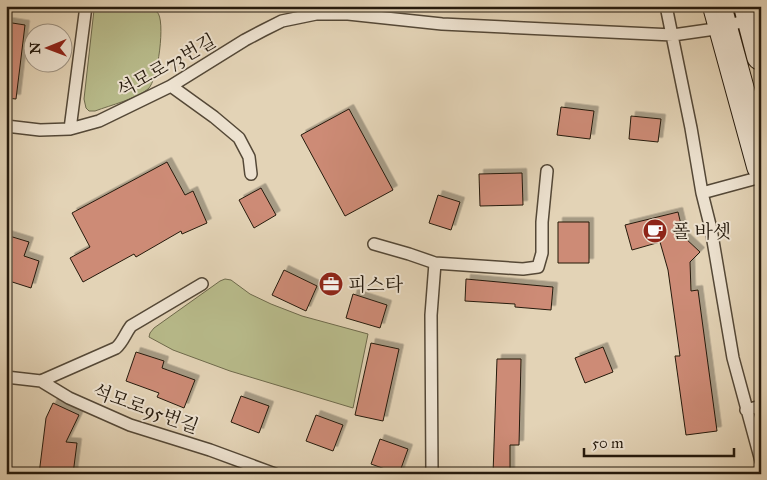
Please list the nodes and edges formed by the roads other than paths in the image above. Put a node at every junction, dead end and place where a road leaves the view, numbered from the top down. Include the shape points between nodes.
1 (86, 6) edge
2 (666, 6) edge
3 (753, 13) edge
4 (720, 17) edge
5 (674, 35) junction
6 (761, 56) edge
7 (171, 86) junction
8 (6, 126) edge
9 (70, 128) junction
10 (761, 166) edge
11 (547, 171) dead end
12 (251, 174) dead end
13 (761, 177) edge
14 (702, 193) junction
15 (374, 244) dead end
16 (435, 263) junction
17 (202, 284) dead end
18 (6, 377) edge
19 (41, 381) junction
20 (761, 406) edge
21 (746, 410) junction
22 (761, 462) edge
23 (275, 474) edge
24 (432, 474) edge

1 - 9 lane
2 - 5 lane
3 - 4 lane, 석모로73번길
3 - 6 street
4 - 5 lane, 석모로73번길
4 - 10 street
5 - 7 lane, 석모로73번길 via 442,24 348,14 316,14 282,21
5 - 14 lane
7 - 9 lane, 석모로73번길 via 99,121
7 - 12 lane via 240,138 249,156
8 - 9 lane, 석모로73번길 via 40,130
11 - 16 lane via 542,253 538,267 522,269
13 - 14 lane
14 - 21 lane via 732,358
15 - 16 lane
16 - 24 lane via 431,315
17 - 19 lane via 131,326 116,348
18 - 19 lane, 석모로95번길
19 - 23 lane, 석모로95번길 via 69,398 130,425
20 - 21 lane
21 - 22 lane

